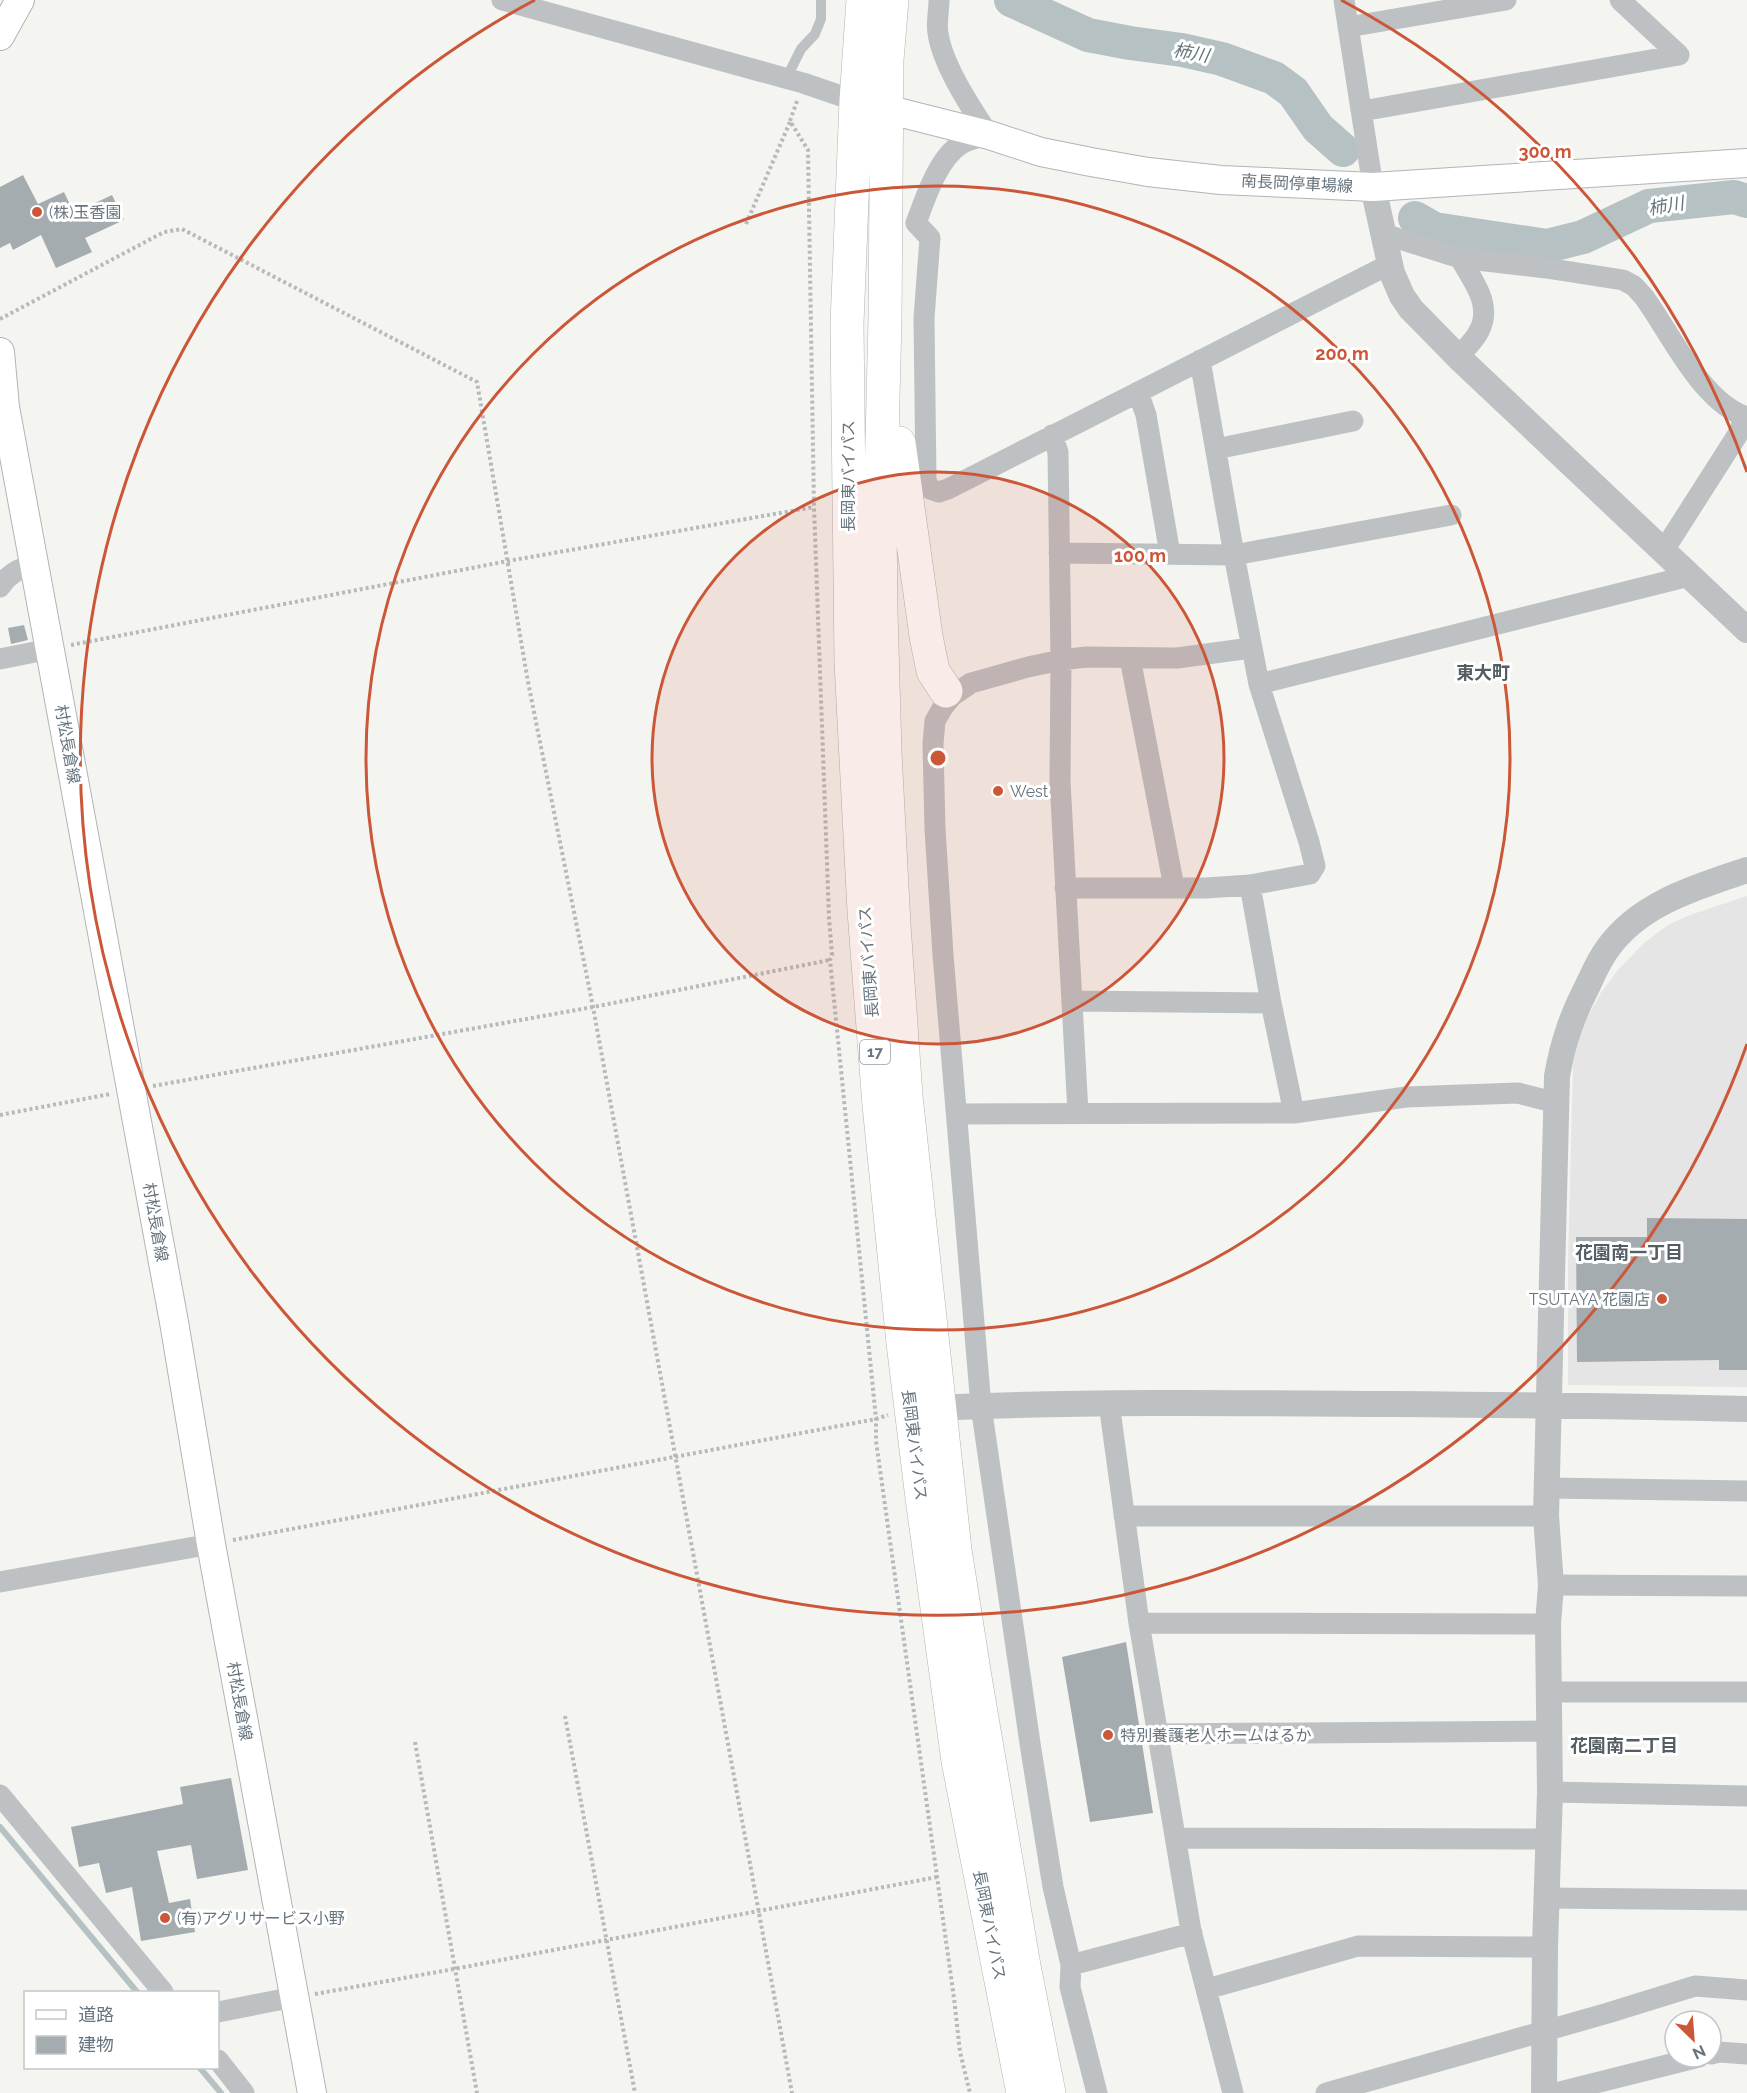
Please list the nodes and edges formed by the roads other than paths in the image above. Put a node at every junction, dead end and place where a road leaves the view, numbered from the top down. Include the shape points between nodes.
1 (20, 0) edge
2 (502, 0) edge
3 (821, 0) edge
4 (862, 0) edge
5 (892, 0) edge
6 (939, 0) edge
7 (1344, 0) edge
8 (1506, 0) edge
9 (1620, 0) edge
10 (1348, 27) junction
11 (0, 36) edge
12 (794, 81) junction
13 (855, 101) junction
14 (887, 109) junction
15 (1362, 111) junction
16 (988, 135) junction
17 (1747, 163) edge
18 (1373, 187) junction
19 (886, 200) junction
20 (916, 223) junction
21 (1384, 234) junction
22 (1460, 258) junction
23 (1390, 264) junction
24 (885, 319) junction
25 (0, 352) edge
26 (1458, 357) junction
27 (1200, 360) junction
28 (1138, 393) junction
29 (1746, 416) edge
30 (1353, 422) dead end
31 (1052, 435) junction
32 (1216, 449) junction
33 (1451, 515) dead end
34 (1664, 550) junction
35 (1059, 553) junction
36 (1170, 554) junction
37 (1234, 555) junction
38 (33, 565) junction
39 (1689, 576) junction
40 (0, 587) edge
41 (1747, 630) edge
42 (1251, 648) junction
43 (50, 649) junction
44 (1130, 658) junction
45 (0, 659) edge
46 (1061, 660) junction
47 (1259, 684) junction
48 (949, 693) junction
49 (1747, 870) edge
50 (1250, 885) junction
51 (1173, 886) junction
52 (1065, 888) junction
53 (1072, 1001) junction
54 (1271, 1003) junction
55 (1557, 1103) junction
56 (1078, 1113) junction
57 (1294, 1113) junction
58 (957, 1114) junction
59 (1109, 1403) junction
60 (1548, 1404) junction
61 (969, 1407) junction
62 (1747, 1409) edge
63 (1548, 1488) junction
64 (1747, 1491) edge
65 (1124, 1516) junction
66 (1546, 1516) junction
67 (211, 1544) junction
68 (0, 1582) edge
69 (1551, 1585) junction
70 (1747, 1586) edge
71 (1139, 1623) junction
72 (1548, 1624) junction
73 (1549, 1692) junction
74 (1747, 1692) edge
75 (1548, 1731) junction
76 (1157, 1734) junction
77 (958, 1761) junction
78 (1550, 1792) junction
79 (1747, 1796) edge
80 (2, 1800) edge
81 (1176, 1838) junction
82 (1548, 1839) junction
83 (1546, 1898) junction
84 (1747, 1900) edge
85 (1192, 1934) junction
86 (1545, 1947) junction
87 (1071, 1965) junction
88 (1207, 1989) junction
89 (1747, 1990) edge
90 (162, 1991) edge
91 (294, 1997) junction
92 (219, 2012) edge
93 (1035, 2025) junction
94 (1544, 2031) junction
95 (1723, 2052) edge
96 (1747, 2054) edge
97 (219, 2061) edge
98 (1663, 2066) edge
99 (244, 2093) edge
100 (312, 2093) edge
101 (1006, 2093) edge
102 (1023, 2093) edge
103 (1049, 2093) edge
104 (1059, 2093) edge
105 (1096, 2093) edge
106 (1233, 2093) edge
107 (1326, 2093) edge
108 (1544, 2093) edge
109 (1556, 2093) edge

1 - 11 main road
2 - 12 street
3 - 12 lane via 821,19 815,34 801,49
4 - 13 highway, 長岡東バイパス / 17
5 - 14 highway, 長岡東バイパス / 17
6 - 16 street via 937,32 942,51
7 - 10 street
8 - 10 street
9 - 15 street via 1679,55
10 - 15 street
12 - 13 street
13 - 14 main road, 南長岡停車場線
13 - 77 highway, 長岡東バイパス / 17 via 847,324 850,640 856,796 879,1105 903,1342
14 - 16 main road, 南長岡停車場線
14 - 19 highway, 長岡東バイパス / 17
15 - 18 street
16 - 18 main road, 南長岡停車場線 via 1041,152 1148,172
16 - 20 street via 961,144 939,168
17 - 18 main road, 南長岡停車場線
18 - 21 street
19 - 20 street
19 - 24 highway, 長岡東バイパス / 17
20 - 31 street via 930,238 924,318 930,489 948,489
21 - 22 street
21 - 23 street
22 - 26 street via 1485,311 1479,332
22 - 29 street via 1623,280 1634,286 1698,378 1722,405
23 - 26 street via 1406,302
23 - 27 street
24 - 48 highway via 926,636 933,671
24 - 93 highway, 長岡東バイパス / 17 via 881,622 894,925 906,1095 955,1551
25 - 38 main road, 村松長倉線 via 5,407
26 - 34 street
27 - 28 street
27 - 32 street
28 - 31 street
28 - 36 street via 1146,416
29 - 34 street
30 - 32 street
31 - 35 street via 1058,452
32 - 37 street
33 - 37 street
34 - 39 street
35 - 36 street
35 - 46 street
36 - 37 street
37 - 42 street
38 - 40 street via 20,567
38 - 43 main road, 村松長倉線
39 - 41 street
39 - 47 street
42 - 44 street via 1178,658
42 - 47 street
43 - 45 street
43 - 67 main road, 村松長倉線
44 - 46 street
44 - 51 street
46 - 48 street via 970,683
46 - 52 street via 1060,781
47 - 50 street via 1315,866 1310,874
48 - 58 street via 935,721 933,744 937,863
49 - 55 street via 1659,904 1609,947 1569,1026 1557,1076
50 - 51 street
50 - 54 street
51 - 52 street
52 - 53 street
53 - 54 street
53 - 56 street
54 - 57 street
55 - 57 street via 1518,1093 1428,1096
55 - 60 street
56 - 57 street
56 - 58 street
58 - 61 street via 966,1244
59 - 60 street
59 - 61 street
59 - 65 street
60 - 62 street
60 - 63 street
61 - 87 street via 1053,1887
63 - 64 street
63 - 66 street
65 - 66 street
65 - 71 street
66 - 69 street
67 - 68 street
67 - 91 main road, 村松長倉線
69 - 70 street
69 - 72 street
71 - 72 street
71 - 76 street
72 - 73 street
73 - 74 street
73 - 75 street
75 - 76 street
75 - 78 street
76 - 81 street
77 - 101 highway via 984,1968
77 - 102 highway, 長岡東バイパス / 17
78 - 79 street
78 - 82 street
80 - 90 street
81 - 82 street
81 - 85 street
82 - 83 street
83 - 84 street
83 - 86 street
85 - 87 street
85 - 88 street
86 - 88 street via 1358,1946
86 - 94 street
87 - 105 street via 1070,1988
88 - 106 street
89 - 94 street via 1695,1986
91 - 92 street
91 - 100 main road, 村松長倉線
93 - 103 highway, 長岡東バイパス / 17
93 - 104 highway
94 - 107 street
94 - 108 street
95 - 96 street
97 - 99 street
98 - 109 street

